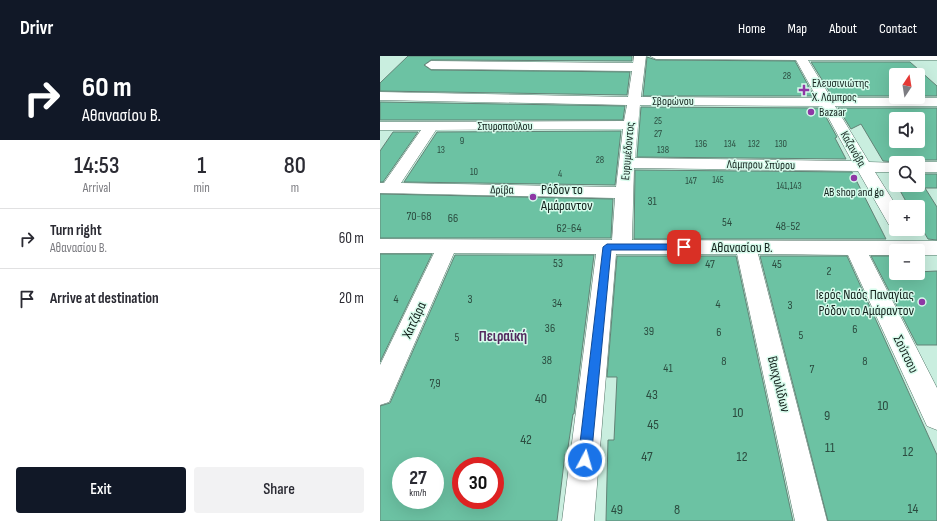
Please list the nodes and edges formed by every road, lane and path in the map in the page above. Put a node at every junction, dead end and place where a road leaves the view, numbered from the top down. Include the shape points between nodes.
1 (656, 56) edge
2 (800, 56) edge
3 (937, 57) edge
4 (435, 60) edge
5 (546, 61) edge
6 (640, 62) edge
7 (380, 96) edge
8 (408, 96) junction
9 (528, 99) junction
10 (633, 101) junction
11 (826, 102) junction
12 (937, 102) edge
13 (630, 125) junction
14 (431, 126) junction
15 (382, 129) edge
16 (626, 163) junction
17 (863, 166) junction
18 (889, 167) edge
19 (925, 167) edge
20 (937, 167) edge
21 (384, 188) edge
22 (625, 193) junction
23 (889, 209) edge
24 (380, 246) edge
25 (447, 247) junction
26 (615, 247) junction
27 (746, 247) junction
28 (855, 248) junction
29 (889, 248) edge
30 (925, 248) edge
31 (937, 248) edge
32 (380, 393) edge
33 (937, 417) edge
34 (578, 521) edge
35 (811, 521) edge

1 - 2 street
2 - 3 street
2 - 11 street, Καζανόβα
4 - 5 street
4 - 8 street
5 - 6 street
5 - 9 street
6 - 10 street, Ευρυμέδοντος
7 - 8 street, Σβορώνου
8 - 9 street, Σβορώνου
8 - 15 street
9 - 10 street, Σβορώνου
10 - 11 street, Σβορώνου
10 - 13 street, Ευρυμέδοντος
11 - 12 street, Σβορώνου
11 - 17 street, Καζανόβα
13 - 14 street, Σπυροπούλου
13 - 16 street, Ευρυμέδοντος
14 - 15 street, Σπυροπούλου
14 - 21 street
16 - 17 street, Λάμπρου Σπύρου
16 - 22 street, Ευρυμέδοντος
17 - 18 street, Λάμπρου Σπύρου
17 - 23 street, Καζανόβα
19 - 20 street
21 - 22 street, Δρίβα
22 - 26 street, Ευρυμέδοντος
24 - 25 street, Αθανασίου Β.
25 - 26 street, Αθανασίου Β.
25 - 32 street, Χατζάρα
26 - 27 street, Αθανασίου Β.
26 - 34 street, Ευρυμέδοντος
27 - 28 street, Αθανασίου Β.
27 - 35 street, Βακχυλίδων
28 - 29 street, Αθανασίου Β.
28 - 33 street, Σούτσου
30 - 31 street, Αθανασίου Β.

